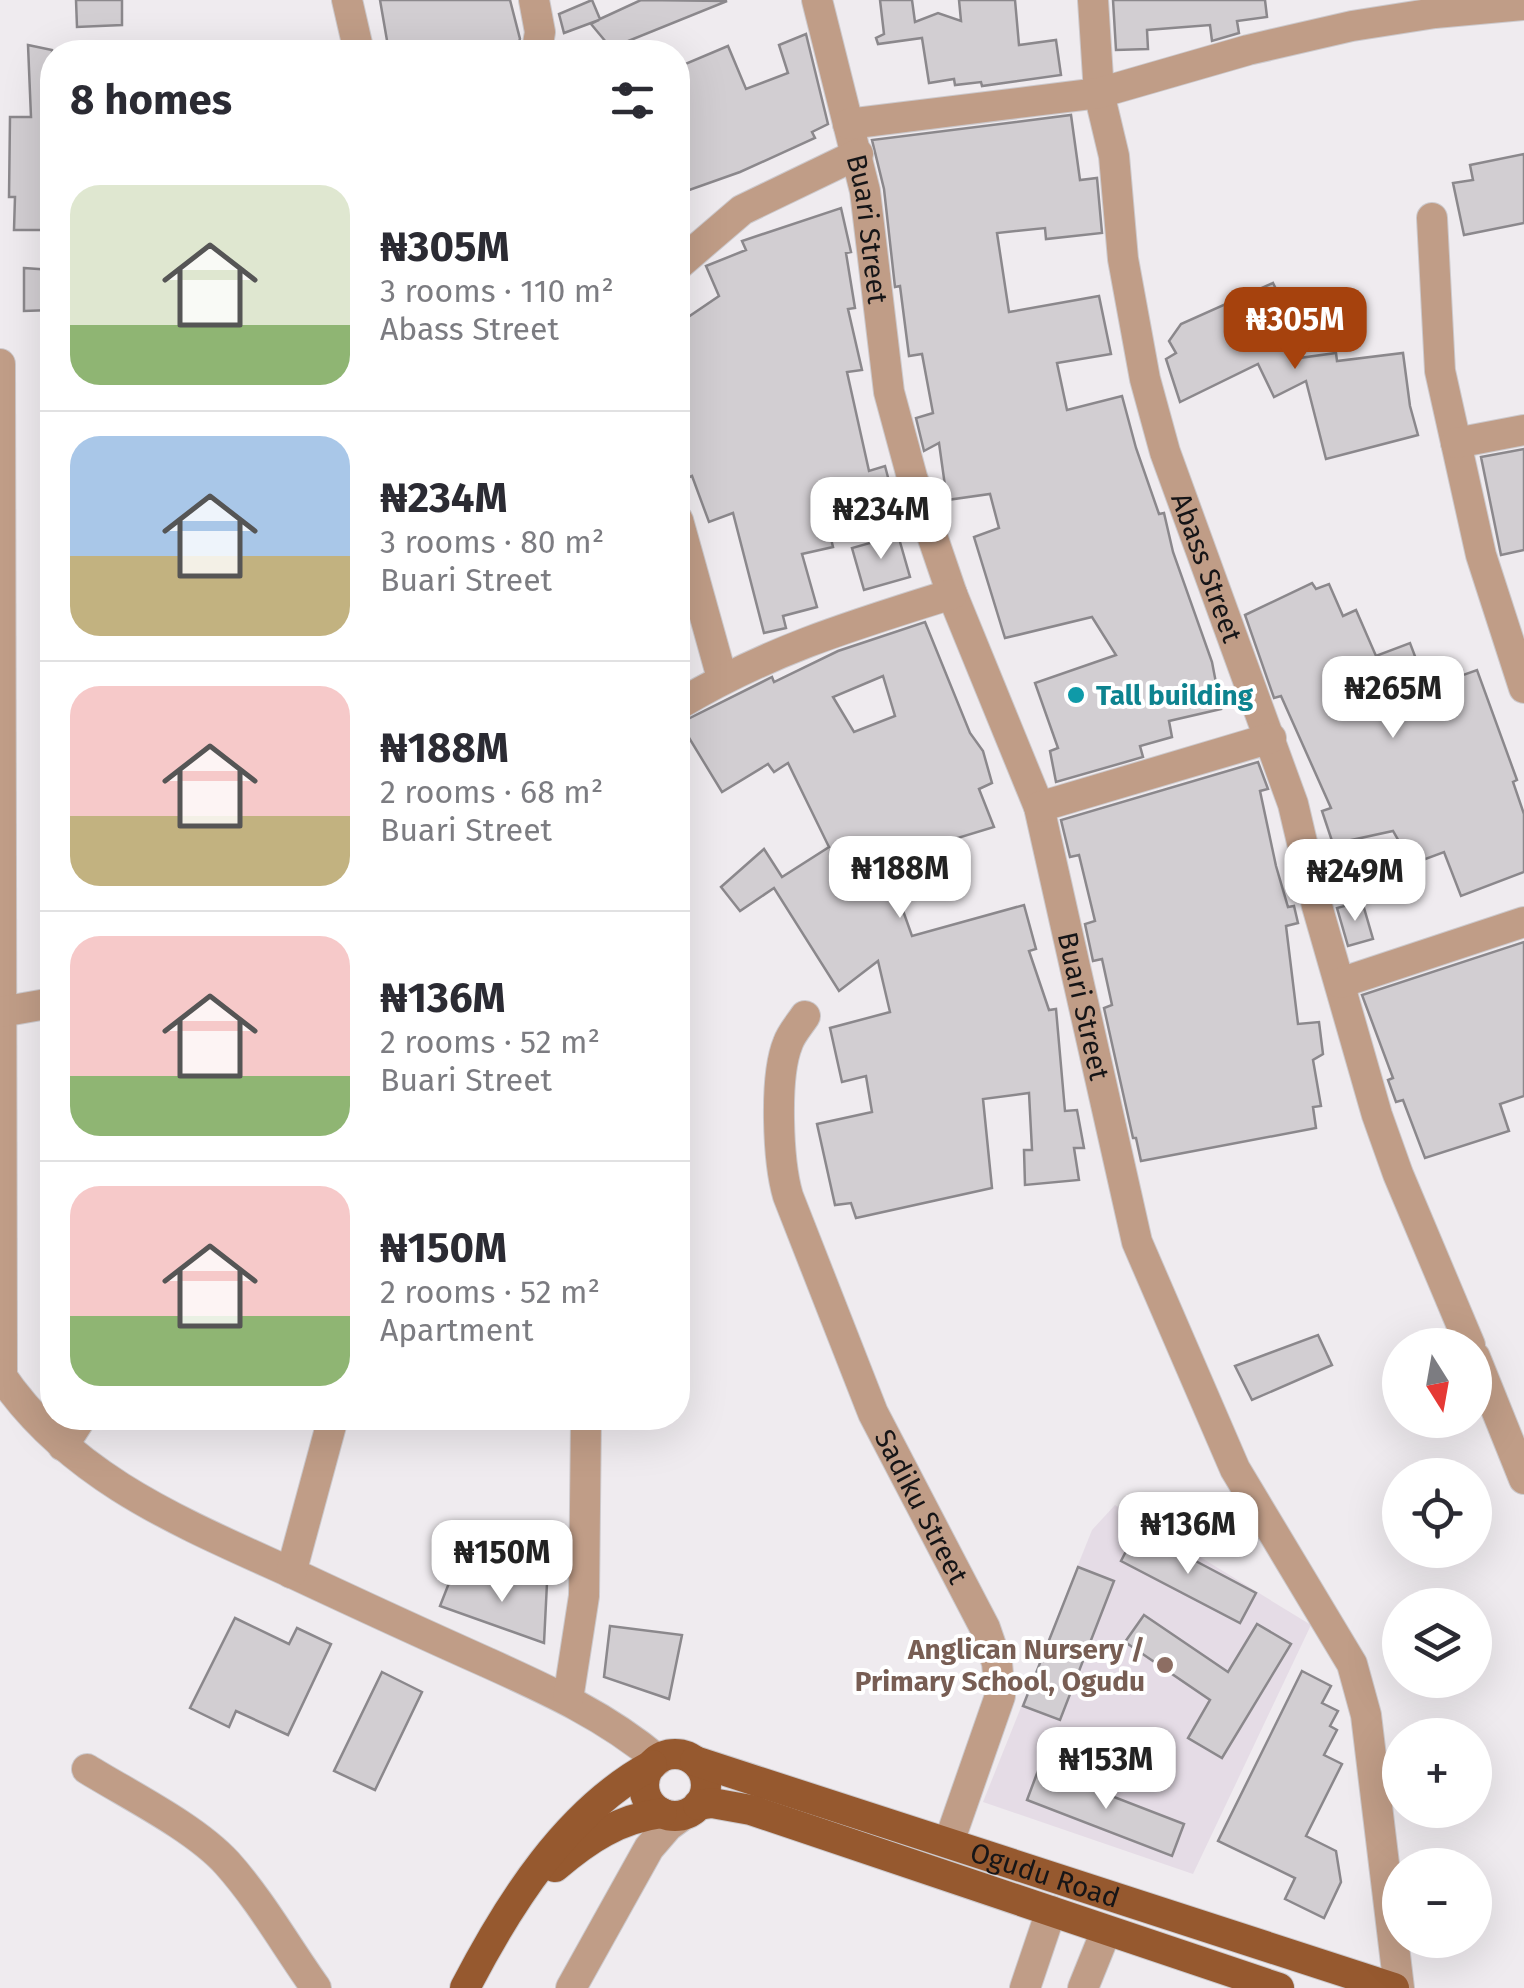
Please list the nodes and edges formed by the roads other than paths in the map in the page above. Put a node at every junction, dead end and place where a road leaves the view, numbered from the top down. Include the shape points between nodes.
1 (347, 0) edge
2 (534, 0) edge
3 (817, 0) edge
4 (1093, 0) edge
5 (1524, 5) edge
6 (355, 40) edge
7 (539, 40) edge
8 (1099, 92) junction
9 (848, 124) junction
10 (858, 154) junction
11 (1432, 218) dead end
12 (690, 255) edge
13 (0, 364) edge
14 (1524, 430) edge
15 (1456, 443) junction
16 (690, 563) edge
17 (952, 594) junction
18 (722, 678) junction
19 (1524, 688) edge
20 (690, 698) edge
21 (1271, 738) junction
22 (1039, 807) junction
23 (1524, 922) edge
24 (1340, 983) junction
25 (40, 1005) edge
26 (1, 1012) edge
27 (805, 1016) dead end
28 (1463, 1328) edge
29 (1, 1375) edge
30 (1492, 1399) edge
31 (40, 1425) edge
32 (46, 1430) edge
33 (73, 1430) edge
34 (330, 1430) edge
35 (586, 1430) edge
36 (63, 1446) junction
37 (1524, 1479) edge
38 (291, 1573) junction
39 (568, 1699) junction
40 (695, 1761) junction
41 (655, 1762) junction
42 (86, 1769) dead end
43 (681, 1811) junction
44 (949, 1842) junction
45 (1050, 1911) junction
46 (508, 1916) junction
47 (1106, 1932) junction
48 (316, 1988) edge
49 (466, 1988) edge
50 (572, 1988) edge
51 (1025, 1988) edge
52 (1083, 1988) edge
53 (1279, 1988) edge
54 (1396, 1988) edge

1 - 6 street
2 - 7 street
3 - 9 street, Buari Street
4 - 8 street, Abass Street
5 - 8 street via 1352,26
8 - 9 street
8 - 21 street, Abass Street via 1145,379
9 - 10 street, Buari Street
10 - 12 street via 742,210
10 - 17 street, Buari Street via 888,392
11 - 15 street via 1440,371
13 - 26 street
14 - 15 street
15 - 19 street via 1481,555
16 - 18 street
17 - 18 street via 817,636
17 - 22 street, Buari Street
18 - 20 street
21 - 22 street
21 - 24 street, Abass Street
22 - 54 street, Buari Street via 1137,1242 1234,1468 1352,1664 1366,1714
23 - 24 street
24 - 28 street, Abass Street via 1377,1116
25 - 26 street
26 - 29 street
27 - 44 street, Sadiku Street via 787,1044 781,1172 873,1413 997,1662 1000,1696
29 - 31 street
30 - 37 street
32 - 36 street
33 - 36 street
34 - 38 street
35 - 39 street via 584,1596
36 - 38 street via 159,1511
38 - 39 street
39 - 41 street via 627,1733
40 - 41 main road via 675,1754
40 - 43 main road via 706,1786
40 - 44 main road, Ogudu Road
41 - 43 main road via 644,1788 653,1806
41 - 46 main road via 580,1816
42 - 48 street via 224,1860
43 - 45 main road, Ogudu Road via 712,1803 751,1810
43 - 46 main road via 638,1816 599,1833 553,1868
43 - 50 street via 649,1848
44 - 54 main road, Ogudu Road
45 - 47 main road, Ogudu Road
45 - 51 street
46 - 49 main road
47 - 52 street
47 - 53 main road, Ogudu Road

